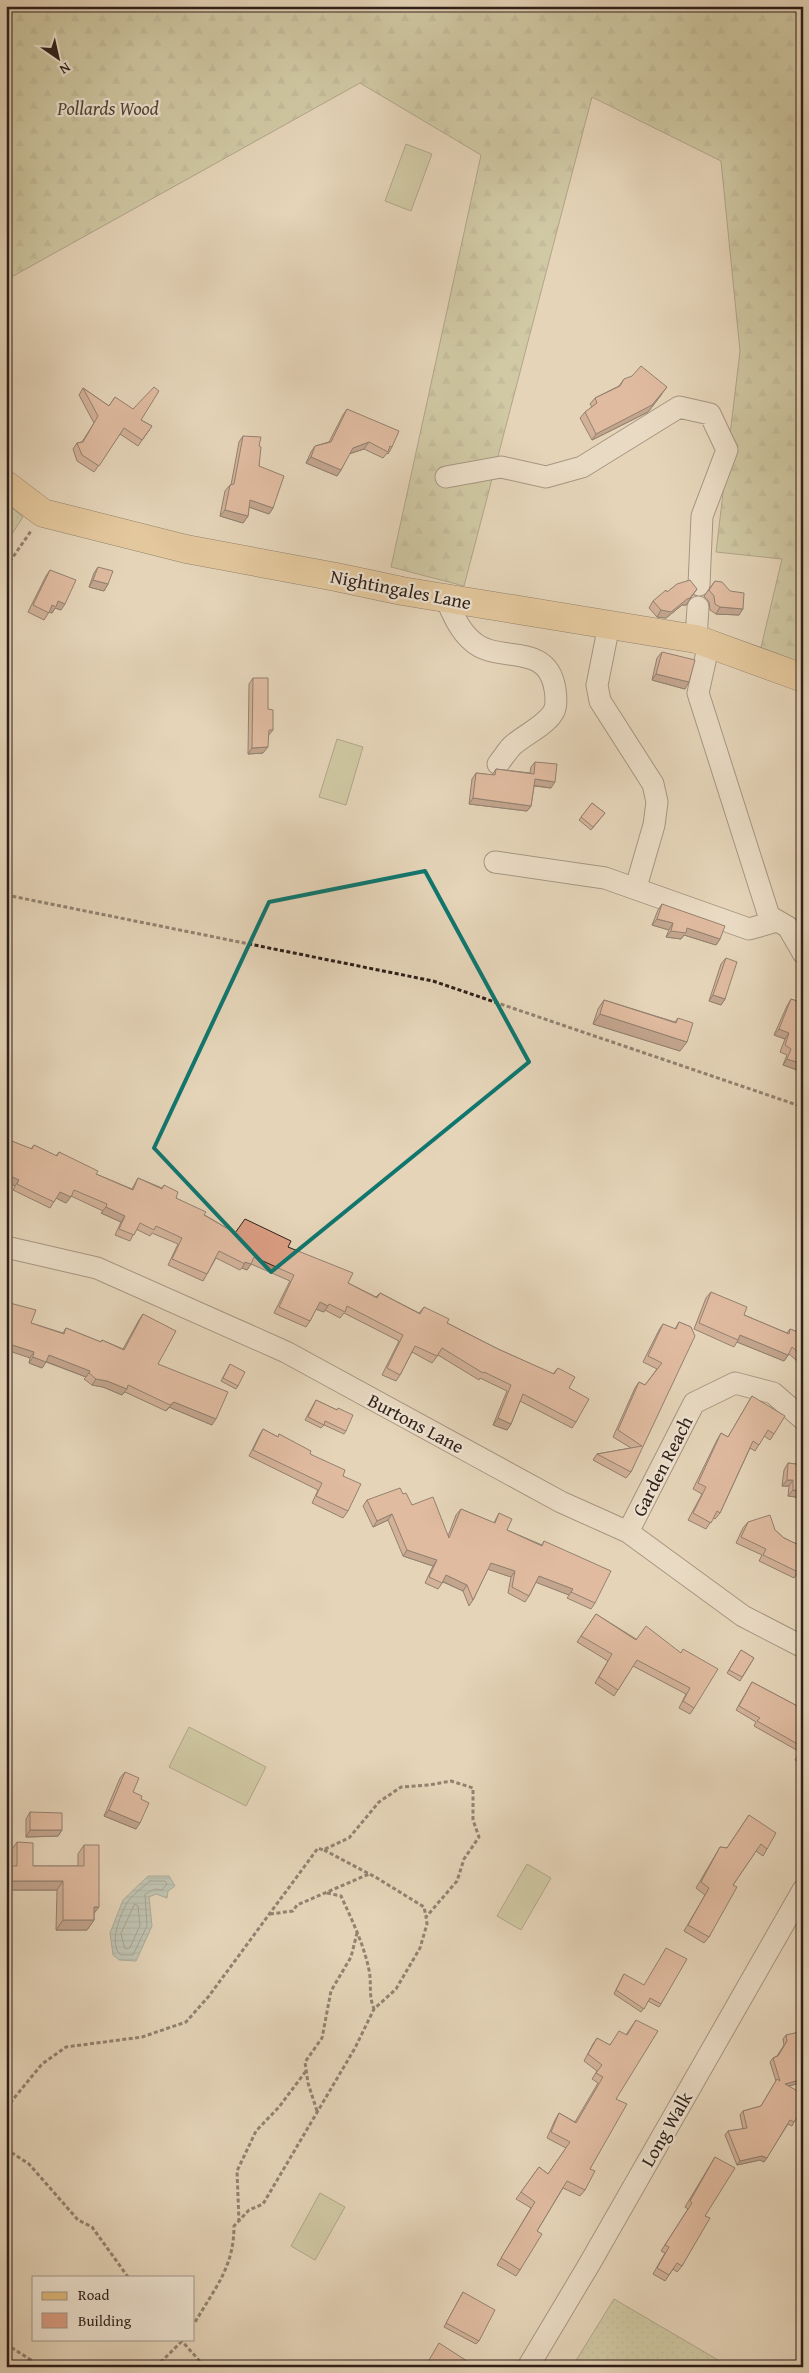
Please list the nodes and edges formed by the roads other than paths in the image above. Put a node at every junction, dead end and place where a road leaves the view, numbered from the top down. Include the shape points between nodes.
1 (446, 477) dead end
2 (6, 485) edge
3 (699, 585) dead end
4 (446, 599) junction
5 (698, 607) dead end
6 (609, 625) junction
7 (703, 641) junction
8 (803, 678) edge
9 (498, 764) dead end
10 (495, 862) dead end
11 (636, 887) junction
12 (777, 920) junction
13 (803, 952) edge
14 (6, 1247) edge
15 (803, 1419) edge
16 (628, 1532) junction
17 (803, 1647) edge
18 (803, 1890) edge
19 (528, 2367) edge

1 - 3 street via 501,468 546,477 582,467 679,407 710,414 727,450 702,516
2 - 4 main road, Nightingales Lane via 43,513 186,549
4 - 6 main road, Nightingales Lane
4 - 9 street via 458,624 472,641 483,649 524,655 544,664 553,678 554,711 512,746
5 - 7 street
6 - 7 main road, Nightingales Lane
6 - 11 street via 597,684 600,701 653,784 657,802
7 - 8 main road, Nightingales Lane
7 - 12 street via 698,693 769,916
10 - 11 street via 605,878
11 - 12 street via 749,929
12 - 13 street via 788,927
14 - 16 street, Burtons Lane via 97,1268 286,1352 561,1502
15 - 16 street, Garden Reach via 773,1393 736,1384 694,1403
16 - 17 street, Burtons Lane via 744,1616
18 - 19 street, Long Walk

